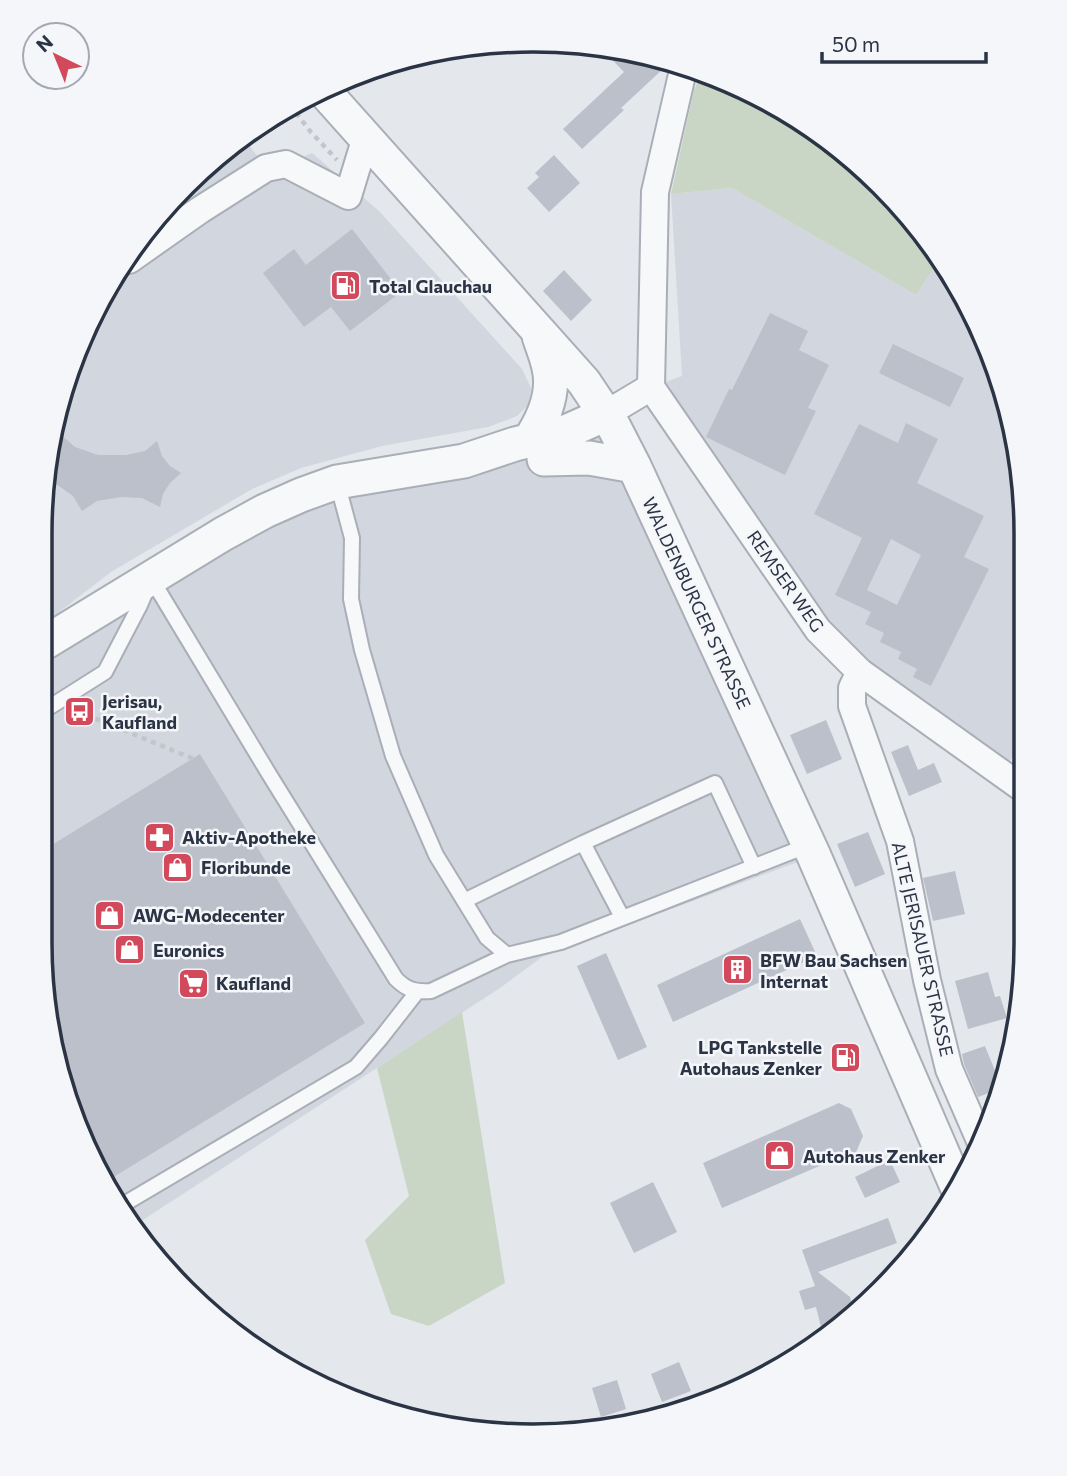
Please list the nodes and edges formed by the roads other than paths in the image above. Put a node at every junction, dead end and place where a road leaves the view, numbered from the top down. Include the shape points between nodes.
1 (682, 76) edge
2 (330, 98) edge
3 (366, 137) junction
4 (151, 243) edge
5 (536, 327) junction
6 (651, 387) junction
7 (610, 421) junction
8 (537, 450) junction
9 (634, 466) junction
10 (337, 482) junction
11 (151, 578) junction
12 (52, 638) edge
13 (860, 672) junction
14 (52, 705) edge
15 (1014, 782) edge
16 (583, 843) junction
17 (809, 845) junction
18 (754, 867) junction
19 (464, 901) junction
20 (622, 917) junction
21 (507, 955) junction
22 (417, 992) junction
23 (976, 1131) edge
24 (953, 1177) edge
25 (129, 1201) edge

1 - 6 street via 655,191
2 - 3 street, WALDENBURGER STRASSE
3 - 4 street via 351,186 286,164 266,168
3 - 5 street, WALDENBURGER STRASSE
5 - 7 street, WALDENBURGER STRASSE via 584,382
5 - 8 street via 551,382 537,428
6 - 7 street
6 - 13 street, REMSER WEG via 818,630
7 - 8 street via 599,436 558,455
7 - 9 street, WALDENBURGER STRASSE
8 - 9 street
8 - 10 street
9 - 17 street, WALDENBURGER STRASSE
10 - 11 street via 254,516
10 - 19 lane via 352,538 351,599 393,756 436,855
11 - 12 street
11 - 14 lane via 105,672
11 - 22 lane via 396,979
13 - 15 street, REMSER WEG
13 - 23 street, ALTE JERISAUER STRASSE via 852,688 852,706 900,841 949,1069
16 - 18 lane via 715,783
16 - 19 lane
16 - 20 lane
17 - 18 lane
17 - 24 street, WALDENBURGER STRASSE
18 - 20 lane
19 - 21 lane via 486,938
20 - 21 lane via 561,942
21 - 22 lane via 430,991
22 - 25 lane via 356,1066

